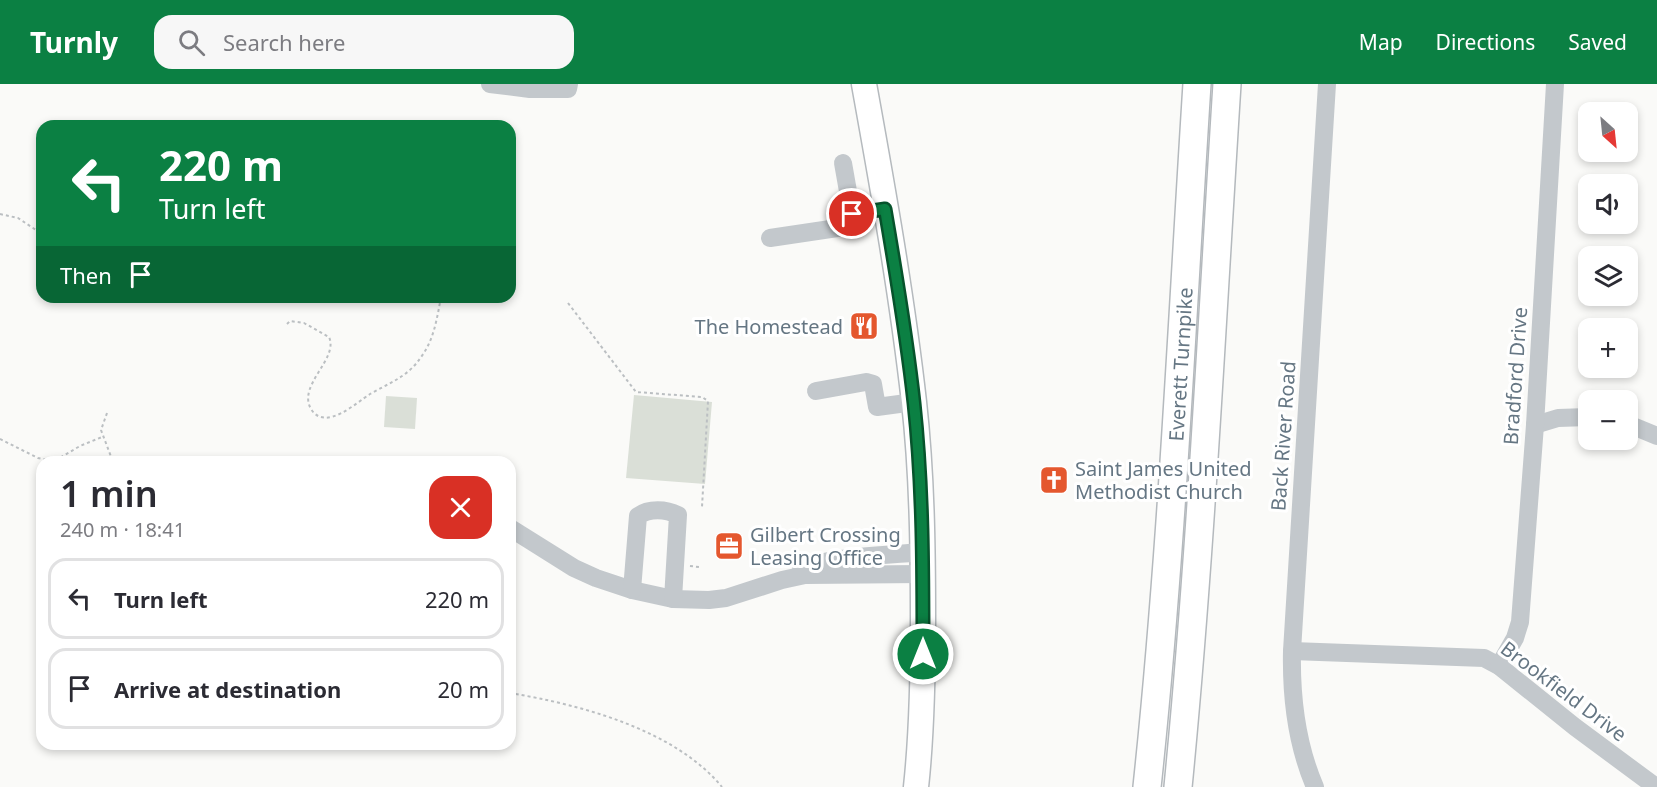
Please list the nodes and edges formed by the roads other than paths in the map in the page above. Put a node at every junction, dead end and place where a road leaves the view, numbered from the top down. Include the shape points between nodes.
1 (490, 84) edge
2 (864, 84) edge
3 (1197, 84) edge
4 (1227, 84) edge
5 (1327, 84) edge
6 (1555, 84) edge
7 (569, 86) edge
8 (843, 163) dead end
9 (885, 209) junction
10 (852, 214) junction
11 (770, 238) dead end
12 (816, 391) dead end
13 (914, 402) junction
14 (1578, 417) edge
15 (1534, 425) junction
16 (1638, 428) edge
17 (1657, 436) edge
18 (516, 532) edge
19 (923, 563) junction
20 (632, 590) junction
21 (674, 599) junction
22 (1292, 651) junction
23 (1499, 666) junction
24 (916, 787) edge
25 (1148, 787) edge
26 (1178, 787) edge
27 (1315, 787) edge
28 (1656, 787) edge

1 - 7 street via 530,89
2 - 9 main road
3 - 25 highway, Everett Turnpike via 1175,453
4 - 26 highway, Everett Turnpike
5 - 22 street, Back River Road
6 - 15 street, Bradford Drive
8 - 10 street
9 - 10 street
9 - 13 main road
10 - 11 street via 844,227
12 - 13 street via 866,382 873,384 877,408
13 - 19 main road
14 - 15 street
15 - 23 street, Bradford Drive via 1520,622
16 - 17 street
18 - 20 street via 574,568
19 - 21 street via 859,555 800,568 782,580 726,598
19 - 24 main road
20 - 21 street
20 - 21 street via 638,516 645,511 669,511 678,515
22 - 23 street, Brookfield Drive via 1477,657
22 - 27 street, Back River Road via 1297,730
23 - 28 street, Brookfield Drive

